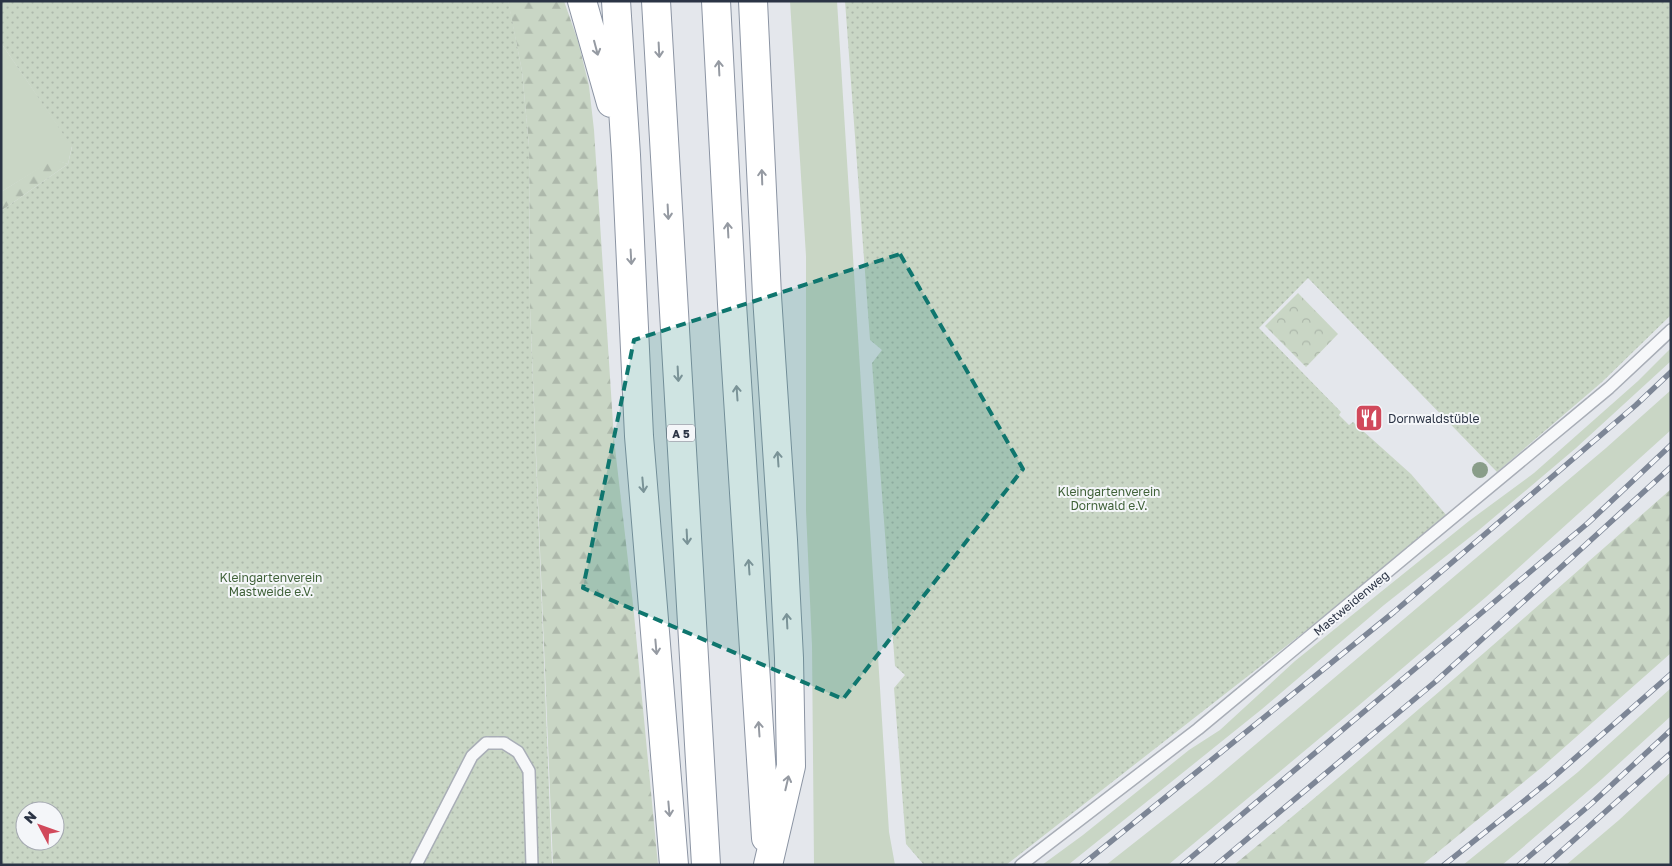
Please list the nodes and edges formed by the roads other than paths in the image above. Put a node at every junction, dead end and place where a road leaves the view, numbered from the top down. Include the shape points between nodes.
1 (582, 1) edge
2 (616, 1) edge
3 (656, 1) edge
4 (716, 1) edge
5 (753, 1) edge
6 (763, 1) edge
7 (757, 64) junction
8 (626, 155) junction
9 (1671, 330) edge
10 (416, 865) edge
11 (532, 865) edge
12 (674, 865) edge
13 (706, 865) edge
14 (768, 865) edge
15 (1021, 865) edge

1 -> 8 highway
2 - 8 highway
3 -> 13 highway, A 5
14 -> 4 highway
5 - 7 highway
6 - 7 highway
14 -> 7 highway via 791,766 785,569 767,296
8 -> 12 highway via 639,436
9 - 15 lane, Mastweidenweg via 1602,394 1214,716
10 - 11 lane via 472,756 486,743 504,743 518,752 528,771

